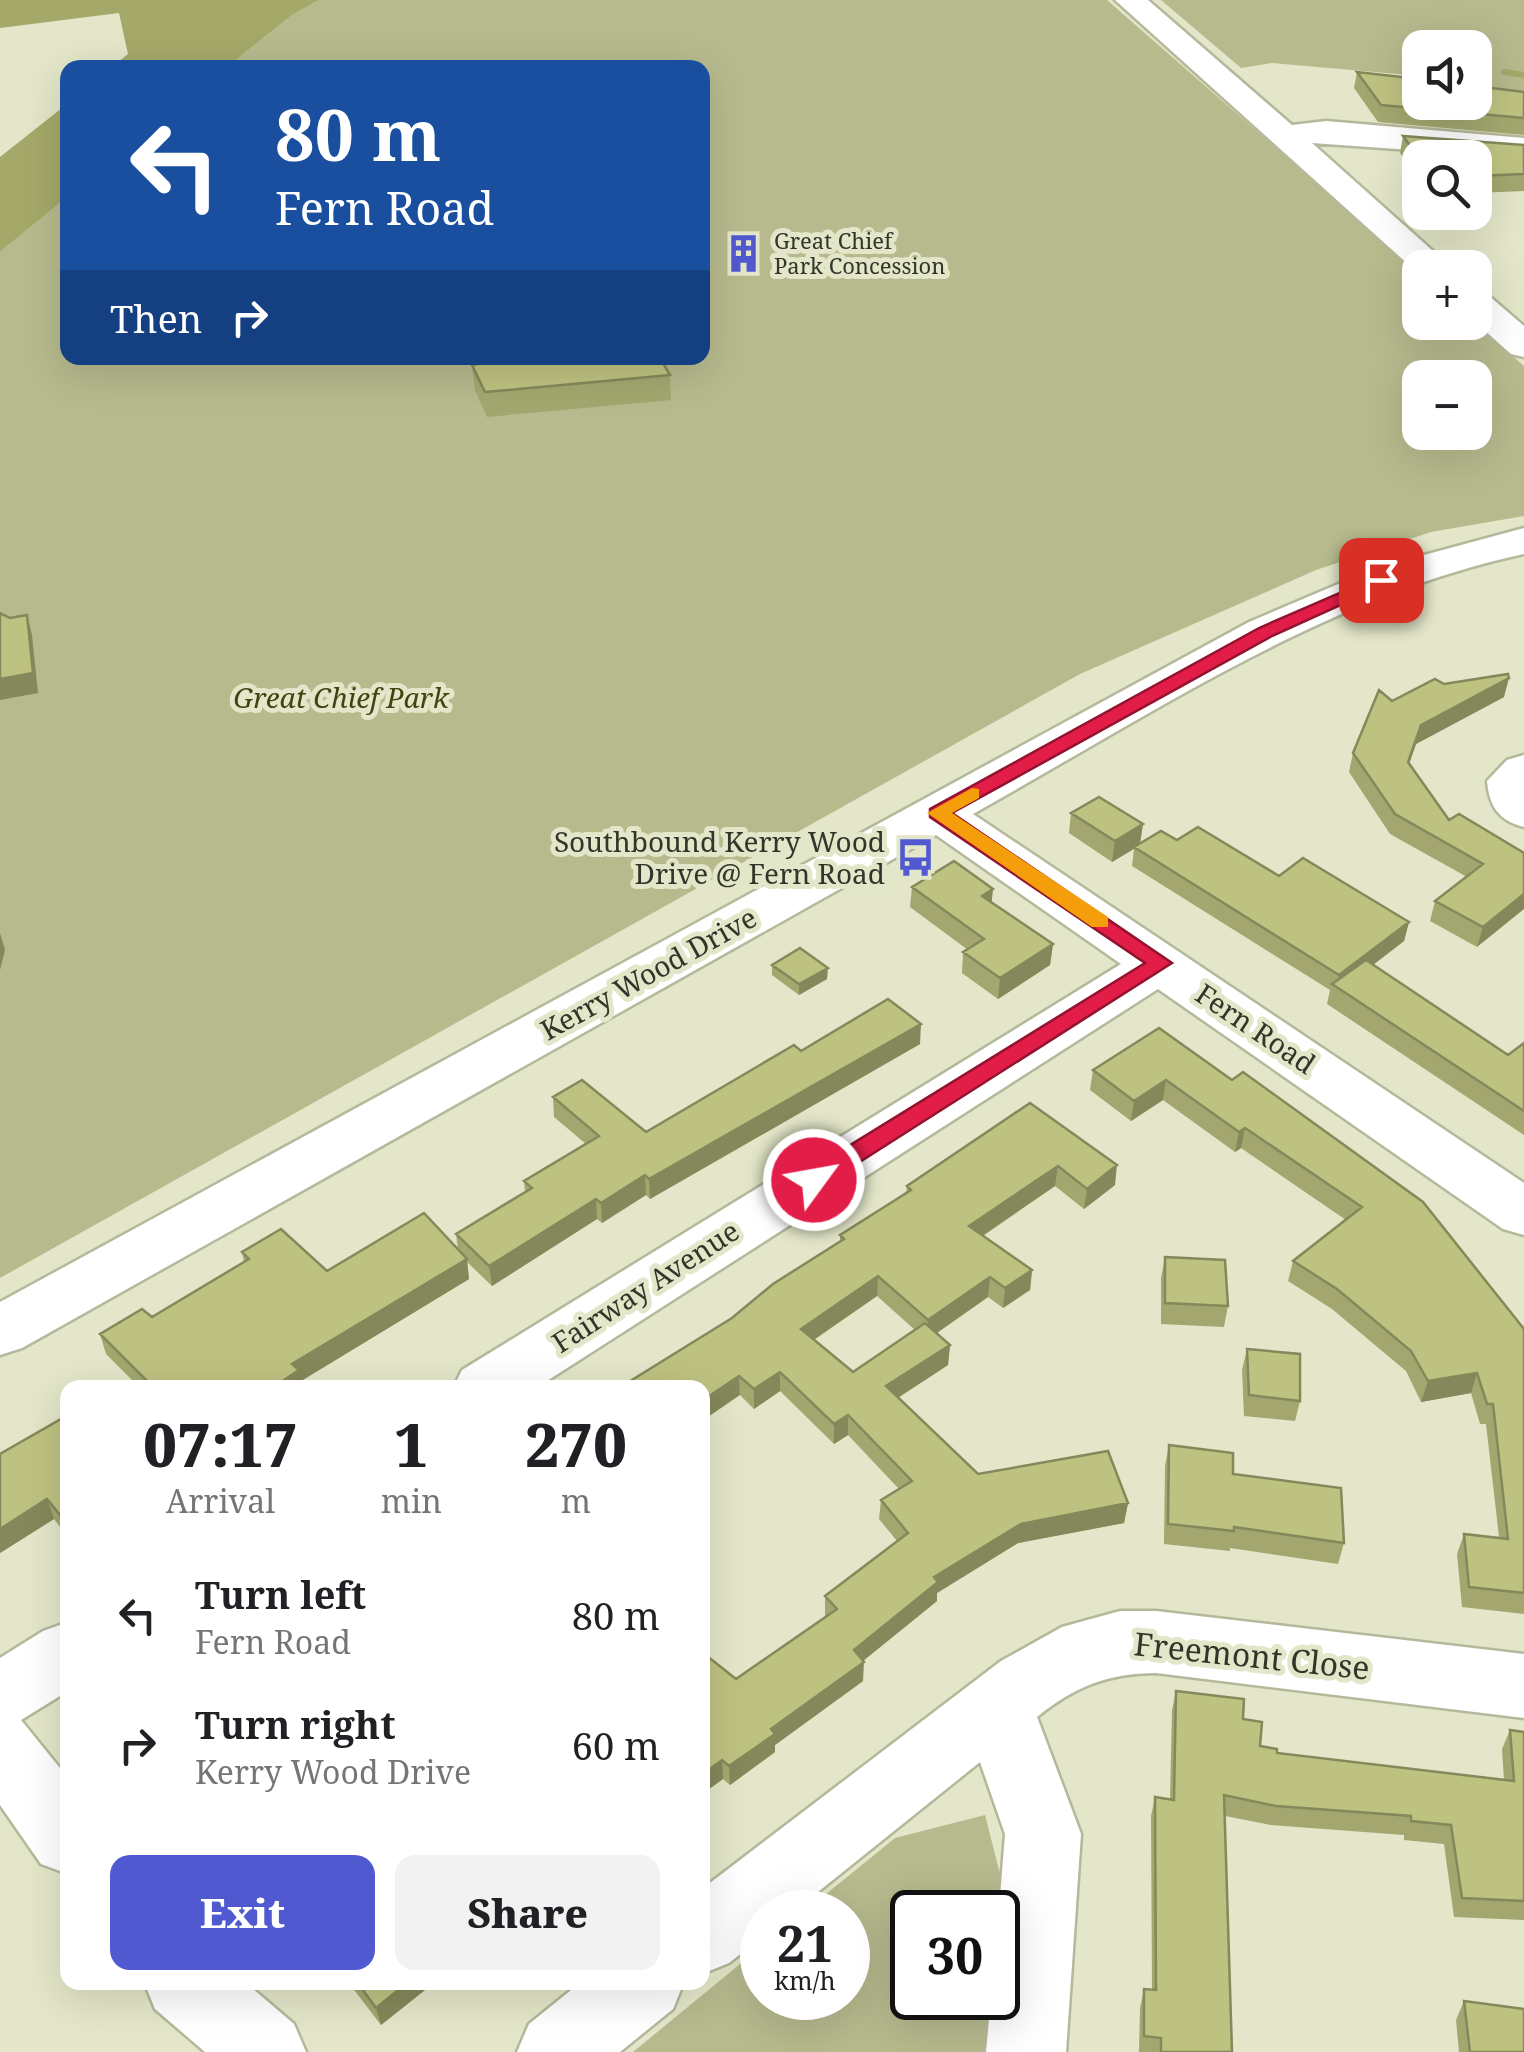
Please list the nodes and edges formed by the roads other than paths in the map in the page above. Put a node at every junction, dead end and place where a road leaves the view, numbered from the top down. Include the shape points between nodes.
1 (1130, 0) edge
2 (1297, 146) junction
3 (1524, 148) edge
4 (1414, 250) edge
5 (1492, 318) edge
6 (1524, 346) edge
7 (1524, 540) edge
8 (1524, 770) edge
9 (1524, 812) edge
10 (937, 813) junction
11 (1161, 963) junction
12 (1524, 1213) edge
13 (0, 1332) edge
14 (499, 1380) edge
15 (60, 1657) edge
16 (1524, 1686) edge
17 (0, 1696) edge
18 (997, 1706) junction
19 (0, 1745) edge
20 (60, 1828) edge
21 (710, 1932) edge
22 (193, 1990) edge
23 (635, 1990) edge
24 (266, 2052) edge
25 (557, 2052) edge
26 (1026, 2052) edge

1 - 2 street
2 - 3 street via 1358,148 1379,138
2 - 4 street
5 - 6 street
7 - 10 street, Kerry Wood Drive via 1416,568 1304,613
8 - 9 street via 1511,789
10 - 11 street, Fern Road
10 - 13 street, Kerry Wood Drive
11 - 12 street, Fern Road
11 - 14 street, Fairway Avenue
15 - 17 street
16 - 18 street, Freemont Close via 1120,1642 1055,1664
18 - 21 street, Freemont Close
18 - 26 street via 1043,1834
19 - 20 street
22 - 24 street
23 - 25 street

